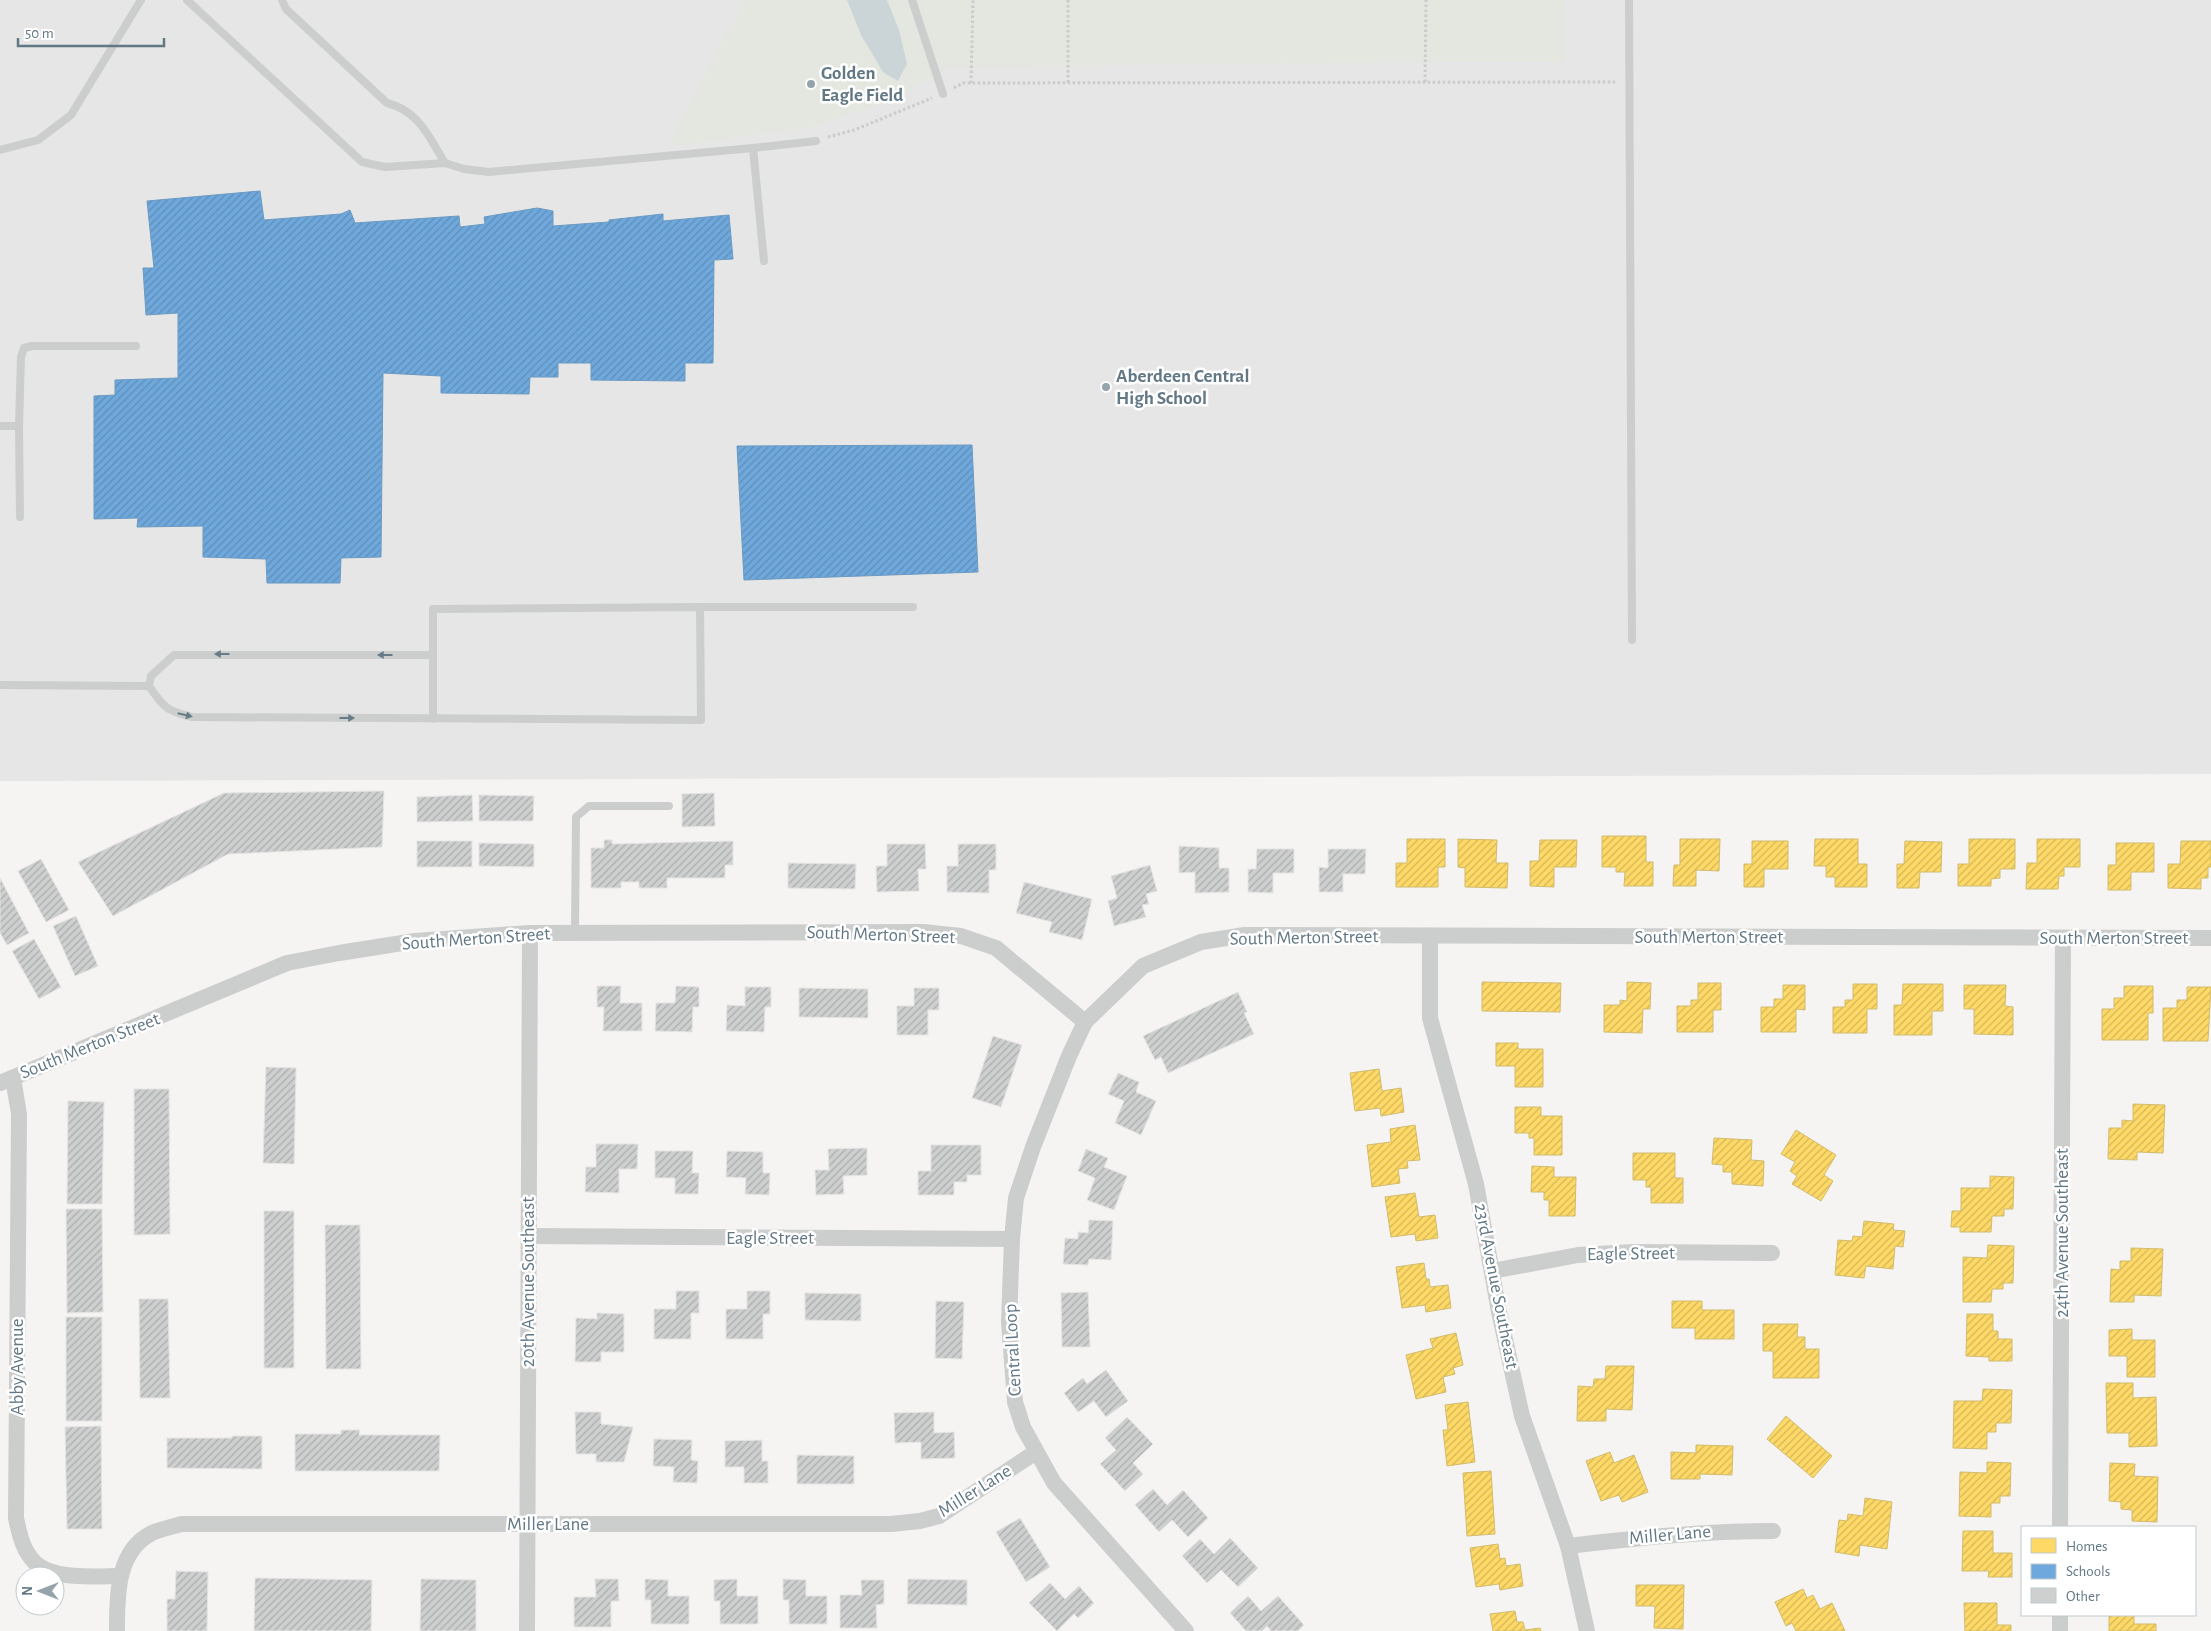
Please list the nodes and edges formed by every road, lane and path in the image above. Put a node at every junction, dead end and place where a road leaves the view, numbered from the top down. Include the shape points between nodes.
1 (141, 0) edge
2 (187, 0) edge
3 (282, 0) edge
4 (912, 0) edge
5 (972, 0) edge
6 (1068, 0) edge
7 (1426, 0) edge
8 (1629, 0) edge
9 (1425, 82) junction
10 (1630, 82) junction
11 (971, 83) junction
12 (1068, 83) junction
13 (942, 94) junction
14 (816, 141) joint
15 (753, 148) junction
16 (0, 150) edge
17 (445, 163) junction
18 (764, 261) dead end
19 (136, 346) dead end
20 (0, 426) edge
21 (20, 426) junction
22 (20, 517) dead end
23 (700, 607) junction
24 (913, 607) dead end
25 (1632, 640) dead end
26 (433, 656) junction
27 (0, 685) edge
28 (149, 686) junction
29 (433, 719) junction
30 (668, 806) dead end
31 (530, 933) junction
32 (575, 933) junction
33 (1430, 936) junction
34 (2063, 938) junction
35 (2211, 938) edge
36 (1085, 1022) junction
37 (7, 1081) edge
38 (528, 1236) junction
39 (1012, 1239) junction
40 (1772, 1253) dead end
41 (1492, 1271) junction
42 (1036, 1452) junction
43 (527, 1525) junction
44 (2060, 1526) edge
45 (1773, 1531) dead end
46 (1568, 1546) junction
47 (120, 1576) junction
48 (2060, 1616) edge
49 (117, 1631) edge
50 (527, 1631) edge
51 (1186, 1631) edge
52 (1587, 1631) edge
53 (2060, 1631) edge

1 - 16 lane via 71,115 38,140
2 - 17 lane via 362,162 385,167
3 - 17 lane via 286,9 387,103 401,107 416,118
4 - 13 lane
5 - 11 path
6 - 12 path
7 - 9 path
8 - 10 lane
9 - 10 path
9 - 12 path
10 - 25 lane
11 - 12 path
11 - 13 path via 963,83
13 - 14 path via 854,130
14 - 15 lane
15 - 17 lane via 489,172
15 - 18 lane
19 - 21 lane via 24,348 21,357
20 - 21 lane
21 - 22 lane
23 - 24 lane
23 - 26 lane via 433,609
23 - 29 lane via 701,720
26 -> 28 lane via 174,655 151,676
26 - 29 lane
27 - 28 lane
28 -> 29 lane via 171,712 192,718
30 - 32 lane via 589,806 576,817
31 - 32 street, South Merton Street
31 - 37 street, South Merton Street via 415,941 287,963
31 - 38 street, 20th Avenue Southeast
32 - 36 street, South Merton Street via 923,932 961,936 996,948
33 - 34 street, South Merton Street
33 - 36 street, South Merton Street via 1245,935 1201,942 1143,966
33 - 41 street, 23rd Avenue Southeast via 1430,1018 1476,1184
34 - 35 street, South Merton Street
34 - 44 street, 24th Avenue Southeast
36 - 39 street, Central Loop via 1068,1056 1033,1147 1016,1198
37 - 47 street, Abby Avenue via 19,1114 16,1518 21,1540 30,1558 39,1567 53,1573
38 - 39 street, Eagle Street
38 - 43 street, 20th Avenue Southeast
39 - 42 street, Central Loop via 1009,1322 1015,1402 1023,1428
40 - 41 street, Eagle Street via 1578,1255
41 - 46 street, 23rd Avenue Southeast via 1522,1416
42 - 43 street, Miller Lane via 939,1516 920,1521 891,1524
42 - 51 street, Central Loop via 1054,1483
43 - 47 street, Miller Lane via 181,1524 150,1534 129,1555
43 - 50 street, 20th Avenue Southeast
45 - 46 street, Miller Lane via 1704,1532
46 - 52 street, 23rd Avenue Southeast
47 - 49 street, Miller Lane
48 - 53 street

